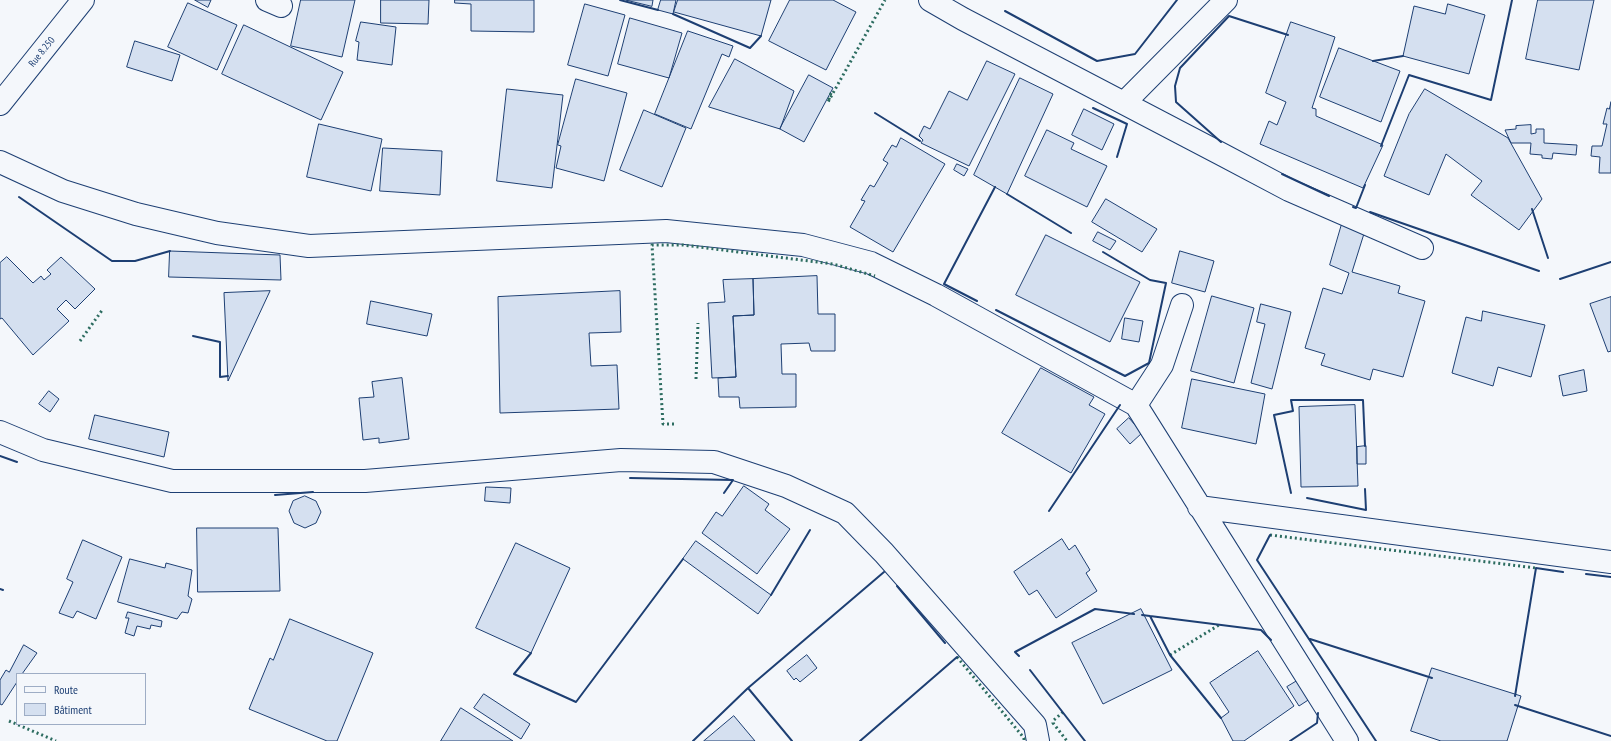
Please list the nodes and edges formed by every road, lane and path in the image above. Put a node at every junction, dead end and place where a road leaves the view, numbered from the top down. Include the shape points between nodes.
1 (83, 0) edge
2 (930, 0) edge
3 (1226, 0) edge
4 (1124, 102) junction
5 (0, 104) edge
6 (0, 162) edge
7 (1422, 248) dead end
8 (1182, 305) dead end
9 (1136, 405) junction
10 (0, 432) edge
11 (1199, 507) junction
12 (1611, 562) edge
13 (1038, 741) edge
14 (1347, 741) edge

1 - 5 main road, Rue 8.250
2 - 4 main road
3 - 4 main road
4 - 7 main road via 1289,190
6 - 9 main road via 64,191 136,214 217,233 309,246 666,231 803,245 871,262
8 - 9 main road via 1162,365
9 - 11 main road
10 - 13 main road via 43,450 172,481 365,481 621,460 714,462 786,486 845,513 884,553 1035,726
11 - 12 main road
11 - 14 main road

